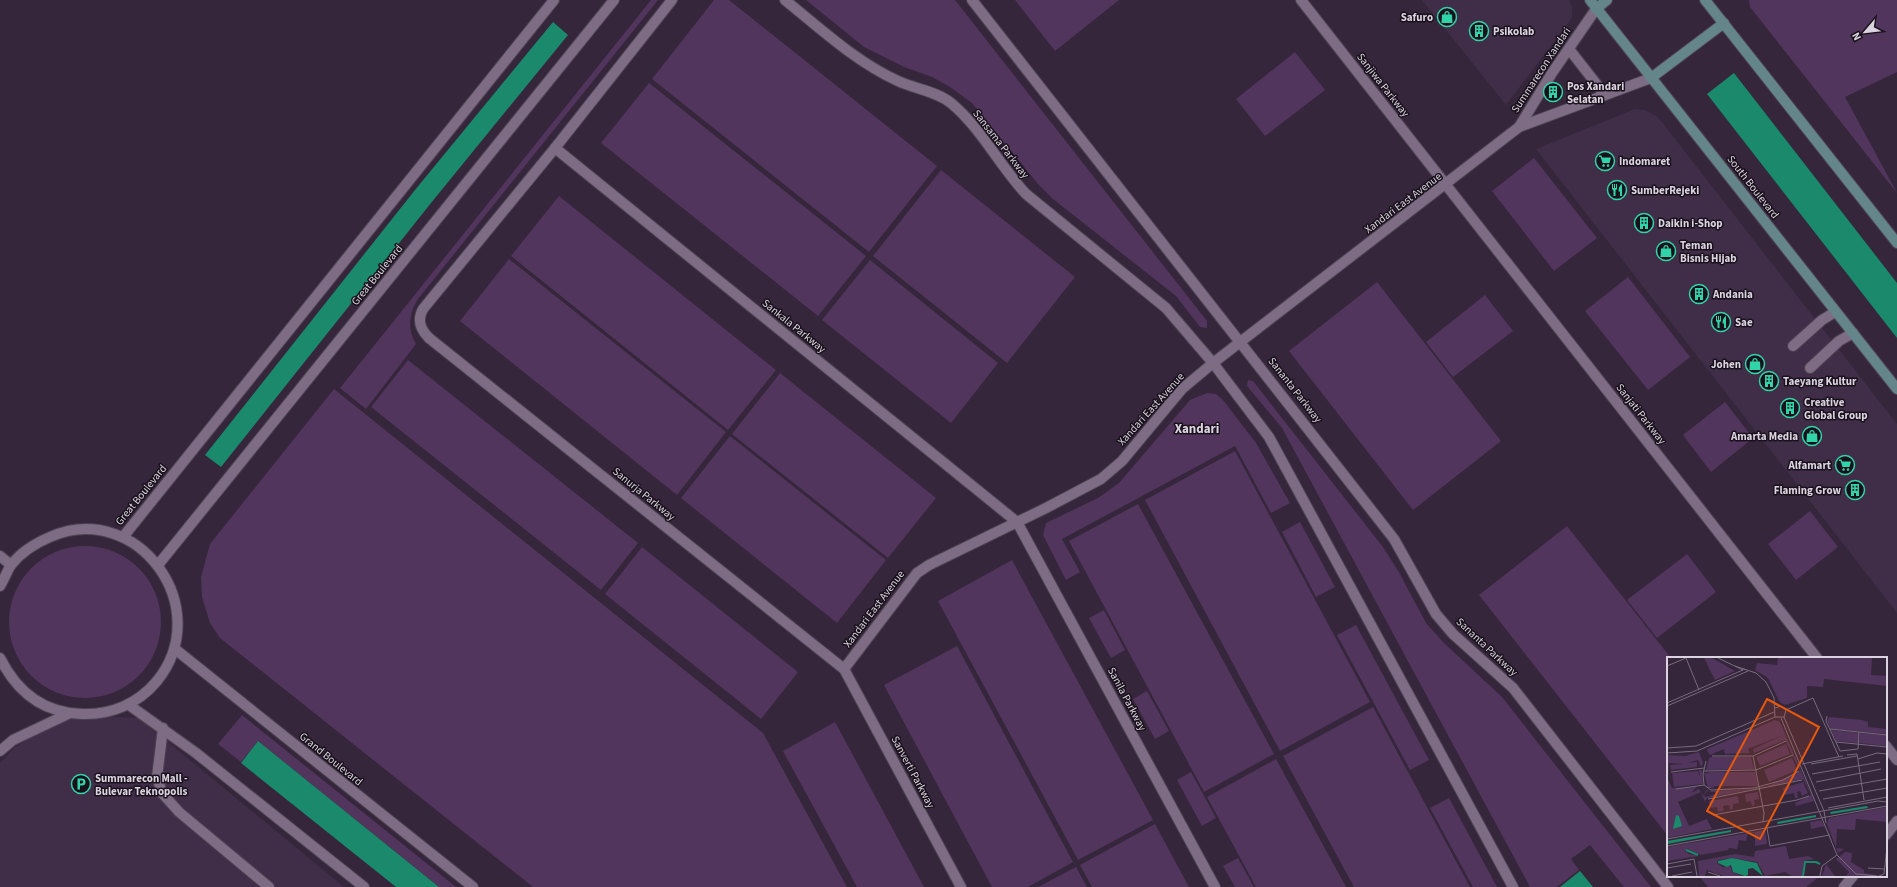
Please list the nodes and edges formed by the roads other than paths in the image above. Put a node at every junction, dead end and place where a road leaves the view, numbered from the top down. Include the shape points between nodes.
1 (554, 0) edge
2 (614, 0) edge
3 (672, 0) edge
4 (785, 0) edge
5 (972, 0) edge
6 (1300, 0) edge
7 (1590, 0) edge
8 (1607, 0) edge
9 (1705, 0) edge
10 (1596, 9) junction
11 (1724, 23) junction
12 (1569, 48) junction
13 (1652, 78) junction
14 (1605, 95) junction
15 (1519, 127) junction
16 (555, 148) junction
17 (1446, 185) junction
18 (1897, 243) edge
19 (1835, 312) junction
20 (1853, 333) junction
21 (1241, 341) junction
22 (1793, 346) dead end
23 (1212, 363) junction
24 (1810, 368) dead end
25 (1897, 389) edge
26 (1017, 522) junction
27 (123, 537) junction
28 (0, 556) edge
29 (11, 565) junction
30 (158, 565) junction
31 (0, 586) edge
32 (175, 649) junction
33 (1816, 657) edge
34 (0, 658) edge
35 (844, 669) junction
36 (129, 705) junction
37 (68, 714) junction
38 (163, 728) junction
39 (1887, 747) edge
40 (0, 751) edge
41 (1897, 760) edge
42 (1897, 821) edge
43 (1887, 834) edge
44 (1852, 877) edge
45 (269, 887) edge
46 (364, 887) edge
47 (473, 887) edge
48 (961, 887) edge
49 (1215, 887) edge
50 (1513, 887) edge
51 (1668, 887) edge
52 (1844, 887) edge

1 - 27 street, Great Boulevard
2 - 30 street, Great Boulevard
3 - 16 street
4 - 23 street, Sansama Parkway via 856,57 898,81 950,102 971,123 1010,177 1026,194 1166,308
5 - 21 street
6 - 17 street, Sanjiwa Parkway
7 - 10 main road, South Boulevard
8 - 10 main road
9 - 11 main road
10 - 12 street, Summarecon Xandari
10 - 13 main road, South Boulevard
11 - 13 main road
11 - 18 main road
12 - 14 street
12 - 15 street, Summarecon Xandari
13 - 14 street, Summarecon Xandari
13 - 19 main road, South Boulevard
14 - 15 street, Summarecon Xandari
15 - 17 street, Xandari East Avenue
16 - 26 street, Sankala Parkway
16 - 35 street, Sanurja Parkway via 423,309 420,327 429,338
17 - 21 street, Xandari East Avenue
17 - 33 street, Sanjati Parkway
19 - 20 main road, South Boulevard
19 - 22 street
20 - 24 street via 1839,341
20 - 25 main road, South Boulevard
21 - 23 street, Xandari East Avenue
21 - 51 street, Sananta Parkway via 1394,539 1436,614 1453,634 1512,688
23 - 26 street, Xandari East Avenue via 1182,389 1122,460 1101,479
23 - 50 street via 1269,437
26 - 35 street, Xandari East Avenue via 929,564 917,573
26 - 49 street, Sanila Parkway
27 - 29 street via 93,529 62,532 34,544
27 - 30 street via 142,549
28 - 29 street
29 - 31 street
30 - 32 street via 172,590 178,620
32 - 36 street via 161,676 149,690
32 - 47 street, Grand Boulevard
34 - 37 street via 8,674 24,692 44,706
35 - 48 street, Sanverti Parkway
36 - 37 street via 99,715
36 - 38 street
37 - 40 street via 13,740
38 - 45 street via 157,778 162,793 178,812
38 - 46 street
39 - 41 street
42 - 43 street
44 - 52 street

